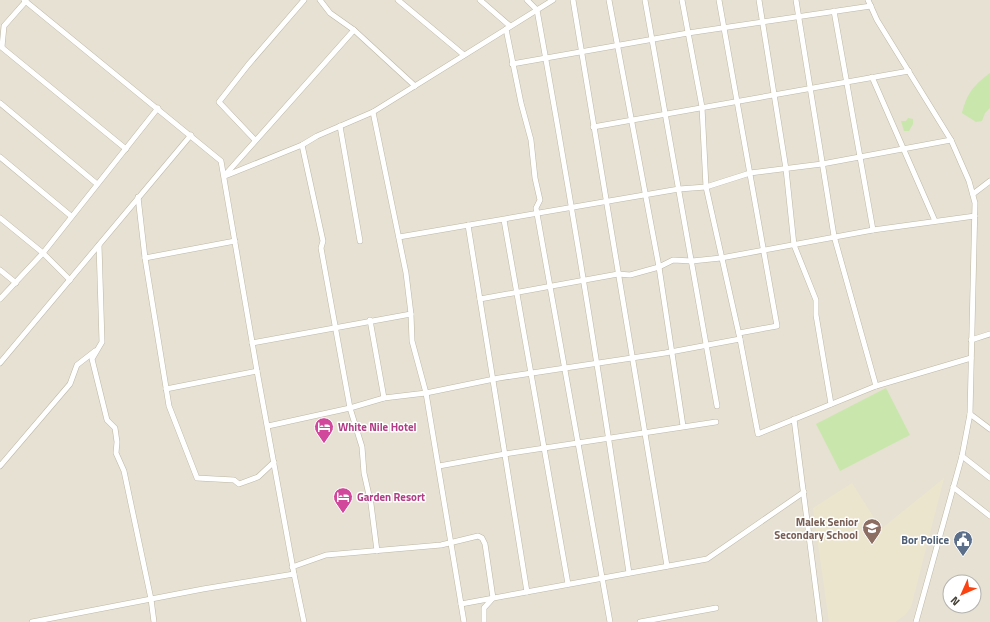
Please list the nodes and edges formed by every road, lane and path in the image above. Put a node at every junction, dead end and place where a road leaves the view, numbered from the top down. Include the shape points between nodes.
1 (25, 0) edge
2 (304, 0) edge
3 (320, 0) edge
4 (398, 0) edge
5 (480, 0) edge
6 (527, 0) edge
7 (553, 0) edge
8 (572, 0) edge
9 (609, 0) edge
10 (645, 0) edge
11 (682, 0) edge
12 (720, 0) edge
13 (759, 0) edge
14 (796, 0) edge
15 (868, 0) edge
16 (871, 6) junction
17 (537, 10) junction
18 (834, 11) junction
19 (798, 16) junction
20 (762, 21) junction
21 (724, 27) junction
22 (508, 28) junction
23 (354, 30) junction
24 (688, 32) junction
25 (652, 38) junction
26 (617, 44) junction
27 (1, 46) edge
28 (581, 50) junction
29 (464, 55) junction
30 (546, 58) junction
31 (512, 64) junction
32 (909, 71) junction
33 (872, 77) junction
34 (848, 82) junction
35 (416, 86) junction
36 (809, 89) junction
37 (774, 95) junction
38 (738, 102) junction
39 (0, 103) edge
40 (702, 107) junction
41 (158, 108) junction
42 (373, 112) junction
43 (665, 114) junction
44 (632, 120) junction
45 (340, 126) junction
46 (593, 127) junction
47 (191, 134) junction
48 (255, 140) junction
49 (951, 140) junction
50 (302, 145) junction
51 (905, 148) junction
52 (126, 149) junction
53 (0, 157) edge
54 (860, 157) junction
55 (822, 164) junction
56 (786, 169) junction
57 (750, 173) junction
58 (225, 176) junction
59 (990, 181) edge
60 (97, 184) junction
61 (706, 187) junction
62 (679, 189) junction
63 (973, 194) junction
64 (645, 195) junction
65 (138, 197) junction
66 (606, 202) junction
67 (572, 208) junction
68 (537, 214) junction
69 (72, 216) junction
70 (975, 216) junction
71 (0, 218) edge
72 (504, 220) junction
73 (935, 221) junction
74 (468, 225) junction
75 (873, 230) junction
76 (834, 236) junction
77 (399, 237) junction
78 (235, 241) junction
79 (360, 242) dead end
80 (99, 245) junction
81 (794, 245) junction
82 (764, 249) junction
83 (43, 253) junction
84 (145, 258) junction
85 (721, 258) junction
86 (692, 261) junction
87 (658, 267) junction
88 (0, 270) edge
89 (618, 274) junction
90 (70, 280) junction
91 (584, 280) junction
92 (16, 283) junction
93 (550, 285) junction
94 (516, 292) junction
95 (0, 299) edge
96 (480, 299) junction
97 (411, 314) junction
98 (370, 320) junction
99 (335, 327) junction
100 (739, 333) junction
101 (990, 334) edge
102 (740, 339) junction
103 (971, 340) junction
104 (102, 342) junction
105 (252, 343) junction
106 (706, 346) junction
107 (671, 352) junction
108 (632, 358) junction
109 (971, 358) junction
110 (0, 363) edge
111 (596, 363) junction
112 (566, 368) junction
113 (256, 371) junction
114 (530, 373) junction
115 (493, 379) junction
116 (876, 386) junction
117 (166, 389) junction
118 (426, 393) junction
119 (384, 398) junction
120 (831, 404) junction
121 (718, 406) dead end
122 (350, 408) junction
123 (970, 414) junction
124 (794, 419) junction
125 (716, 422) dead end
126 (268, 426) junction
127 (683, 426) junction
128 (990, 429) edge
129 (644, 433) junction
130 (608, 438) junction
131 (579, 442) junction
132 (544, 448) junction
133 (505, 454) junction
134 (962, 456) junction
135 (274, 462) junction
136 (0, 466) edge
137 (439, 466) junction
138 (990, 478) edge
139 (953, 487) junction
140 (804, 492) junction
141 (990, 516) edge
142 (450, 543) junction
143 (377, 551) junction
144 (667, 566) junction
145 (292, 568) junction
146 (629, 573) junction
147 (294, 574) junction
148 (603, 578) junction
149 (568, 584) junction
150 (527, 592) junction
151 (493, 598) junction
152 (151, 599) junction
153 (461, 604) junction
154 (716, 608) dead end
155 (32, 622) edge
156 (154, 622) edge
157 (304, 622) edge
158 (464, 622) edge
159 (484, 622) edge
160 (610, 622) edge
161 (640, 622) edge
162 (820, 622) edge
163 (916, 622) edge

1 - 27 street via 4,26
1 - 41 street
2 - 48 street via 219,102
3 - 23 street via 330,12
4 - 29 street
5 - 22 street
6 - 17 street
7 - 17 street
8 - 28 street
9 - 26 street
10 - 25 street
11 - 24 street
12 - 21 street
13 - 20 street
14 - 19 street
15 - 16 street
16 - 18 street
16 - 32 street
17 - 22 street
17 - 30 street
18 - 19 street
18 - 34 street
19 - 20 street
19 - 36 street
20 - 21 street
20 - 37 street
21 - 24 street
21 - 38 street
22 - 29 street
22 - 31 street
23 - 35 street
23 - 48 street
24 - 25 street
24 - 40 street
25 - 26 street
25 - 43 street
26 - 28 street
26 - 44 street
27 - 52 street
28 - 30 street
28 - 46 street
29 - 35 street
30 - 31 street
30 - 67 street
31 - 68 street via 531,140 540,200 536,208
32 - 33 street
32 - 49 street
33 - 34 street
33 - 51 street
34 - 36 street
34 - 54 street
35 - 42 street
36 - 37 street
36 - 55 street
37 - 38 street
37 - 56 street
38 - 40 street
38 - 57 street
39 - 60 street
40 - 43 street
40 - 61 street
41 - 47 street
41 - 52 street
42 - 45 street
42 - 77 street
43 - 44 street
43 - 62 street
44 - 46 street
44 - 64 street
45 - 50 street
45 - 79 street
46 - 66 street
47 - 58 street via 221,161
47 - 65 street
48 - 58 street
49 - 51 street
49 - 63 street
50 - 58 street
50 - 99 street via 323,241 321,248
51 - 54 street
51 - 73 street
52 - 60 street
53 - 69 street
54 - 55 street
54 - 75 street
55 - 56 street
55 - 76 street
56 - 57 street
56 - 81 street
57 - 61 street
57 - 82 street
58 - 78 street
59 - 63 street
60 - 69 street
61 - 62 street
61 - 85 street
62 - 64 street
62 - 86 street
63 - 70 street
64 - 66 street
64 - 87 street
65 - 80 street
65 - 84 street
66 - 67 street
66 - 89 street
67 - 68 street
67 - 91 street
68 - 72 street
68 - 93 street
69 - 83 street
70 - 73 street
70 - 103 street
71 - 83 street
72 - 74 street
72 - 94 street
73 - 75 street
74 - 77 street
74 - 96 street
75 - 76 street
76 - 81 street
76 - 116 street
77 - 97 street
78 - 84 street
78 - 105 street
80 - 90 street
80 - 104 street
81 - 82 street
81 - 120 street via 816,300 816,315
82 - 85 street
82 - 100 street via 777,326
83 - 90 street
83 - 92 street
84 - 117 street
85 - 86 street
85 - 100 street
86 - 87 street via 673,260
86 - 106 street
87 - 89 street via 630,275
87 - 107 street
88 - 92 street
89 - 91 street
89 - 108 street
90 - 110 street
91 - 93 street
91 - 111 street
92 - 95 street
93 - 94 street
93 - 112 street
94 - 96 street
94 - 114 street
96 - 115 street
97 - 98 street
97 - 118 street via 413,350
98 - 99 street
98 - 119 street
99 - 105 street
99 - 122 street
100 - 102 street
101 - 103 street
102 - 106 street
102 - 124 street via 758,434
103 - 109 street
104 - 136 street via 77,365 70,384
104 - 152 street via 92,359 107,420 115,428 116,453 124,471
105 - 113 street
106 - 107 street
106 - 121 street
107 - 108 street
107 - 127 street
108 - 111 street
108 - 129 street
109 - 116 street
109 - 123 street
111 - 112 street
111 - 130 street
112 - 114 street
112 - 131 street
113 - 117 street
113 - 126 street
114 - 115 street
114 - 132 street
115 - 118 street
115 - 133 street
116 - 120 street
117 - 135 street via 169,406 197,478 234,480 239,484 258,477
118 - 119 street
118 - 137 street
119 - 122 street
120 - 124 street
122 - 126 street
122 - 143 street via 362,447
123 - 128 street
123 - 134 street
124 - 140 street
125 - 127 street
126 - 135 street
127 - 129 street
129 - 130 street
129 - 144 street
130 - 131 street
130 - 146 street
131 - 132 street
131 - 148 street
132 - 133 street
132 - 149 street
133 - 137 street
133 - 150 street
134 - 138 street
134 - 139 street
135 - 145 street
137 - 142 street
139 - 141 street
139 - 163 street
140 - 144 street via 707,559
140 - 162 street
142 - 143 street
142 - 151 street via 473,537 482,538 489,562
142 - 153 street
143 - 145 street via 326,555
144 - 146 street
145 - 147 street
146 - 148 street
147 - 152 street
147 - 157 street
148 - 149 street
148 - 160 street
149 - 150 street
150 - 151 street
151 - 153 street
151 - 159 street via 484,608
152 - 155 street
152 - 156 street
153 - 158 street
154 - 161 street

